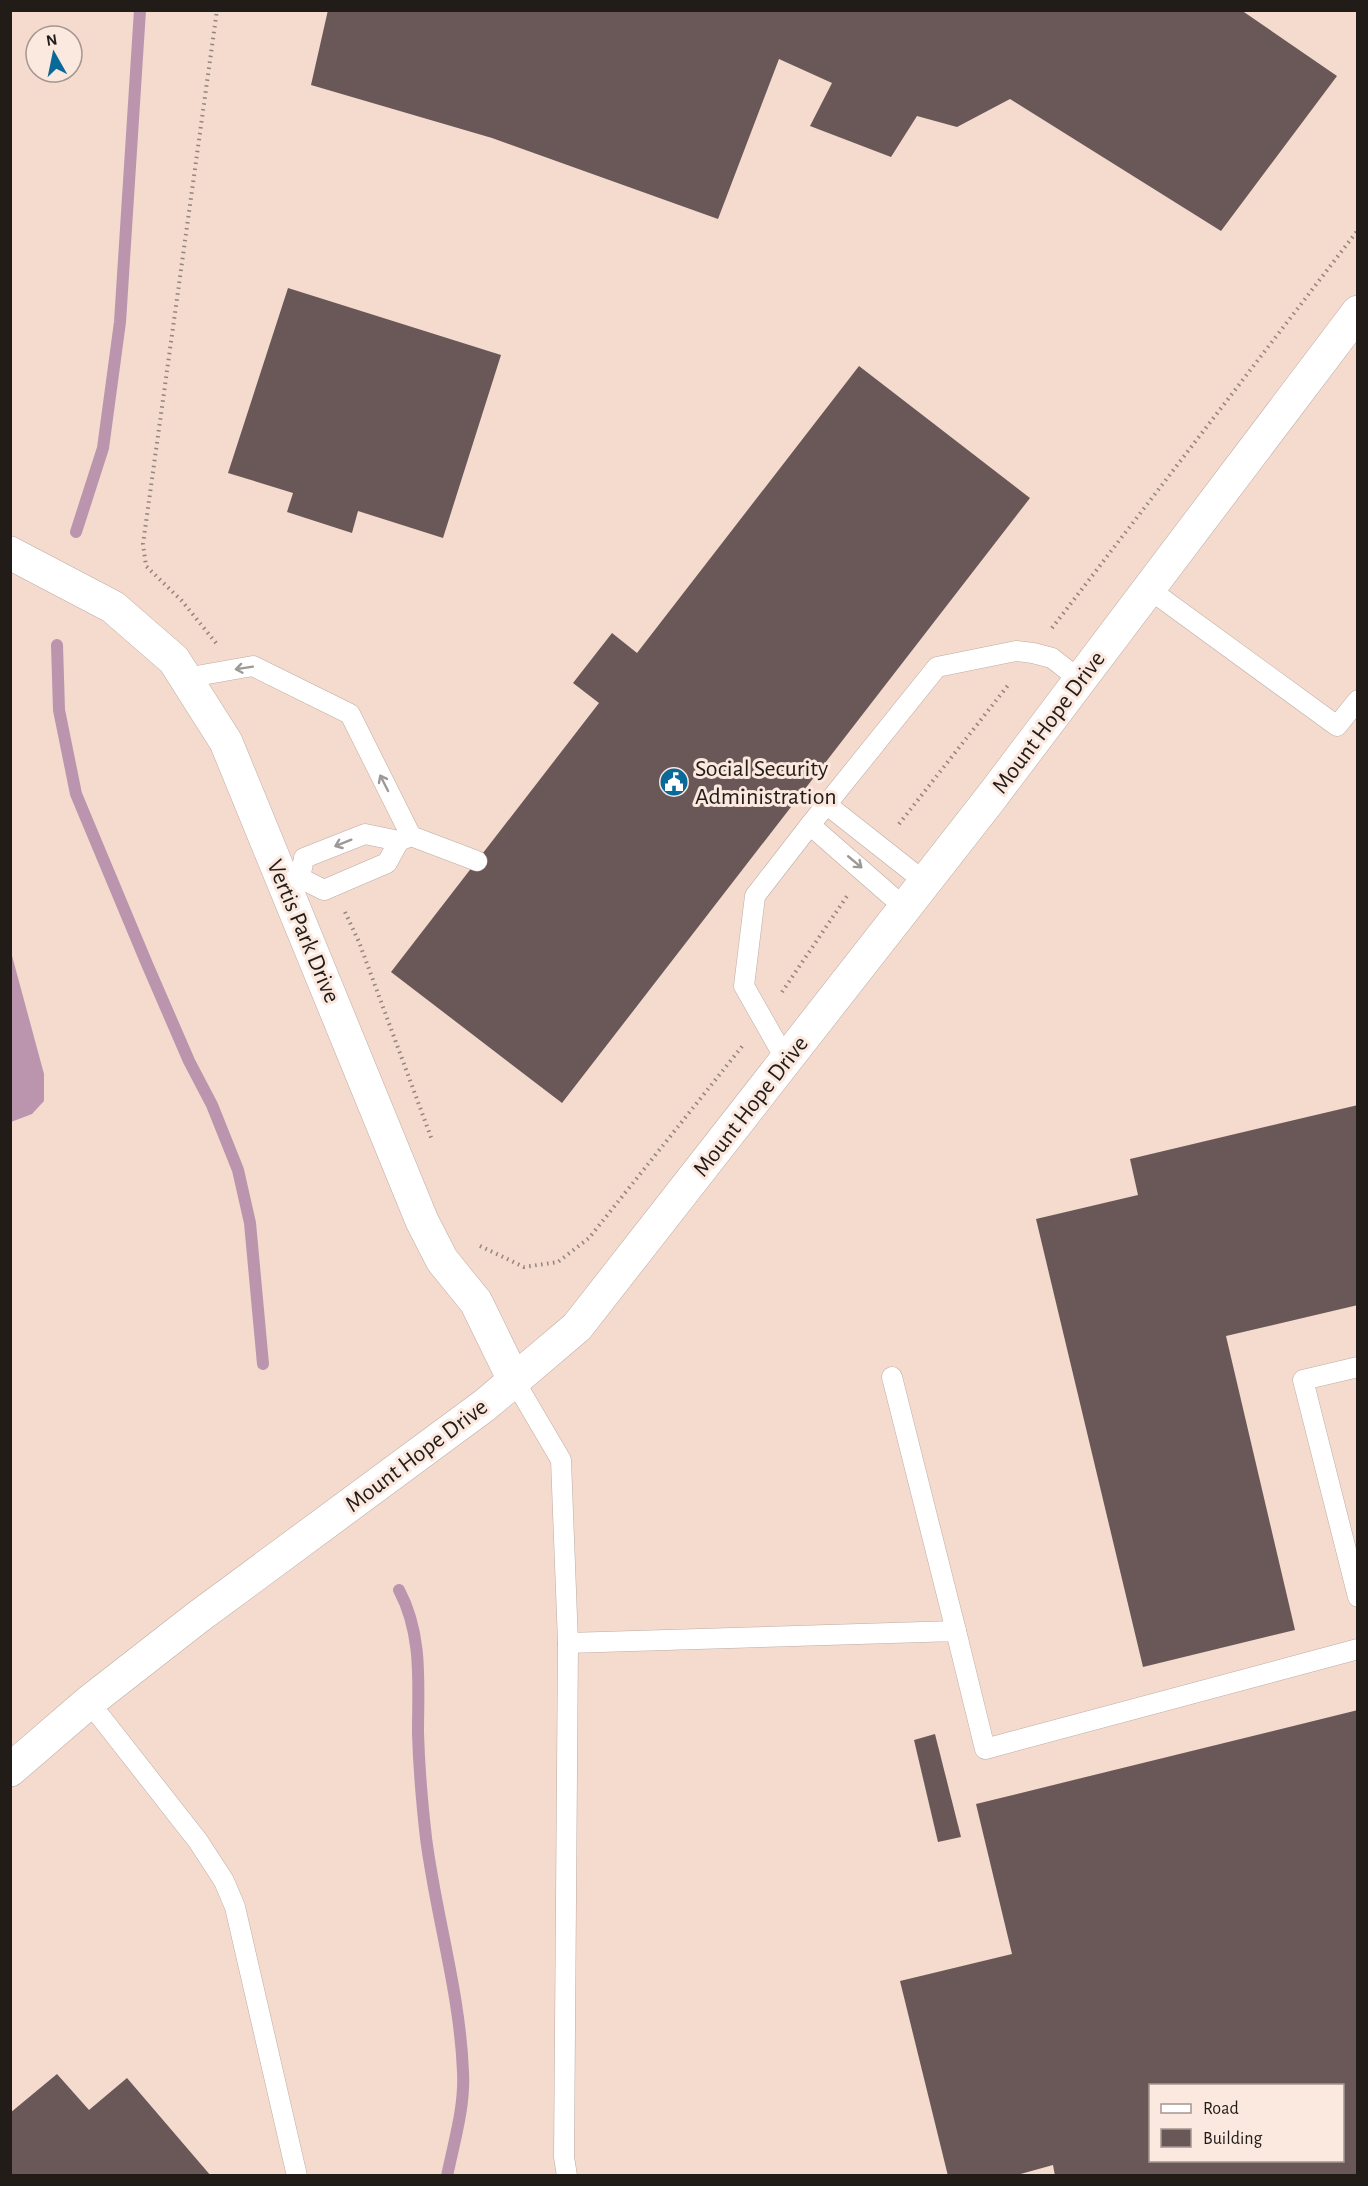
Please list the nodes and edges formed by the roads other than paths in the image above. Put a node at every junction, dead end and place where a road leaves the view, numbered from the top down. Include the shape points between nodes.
1 (1358, 312) edge
2 (10, 553) edge
3 (1149, 589) junction
4 (185, 678) junction
5 (1080, 680) junction
6 (1358, 700) edge
7 (826, 804) junction
8 (810, 825) junction
9 (405, 838) junction
10 (477, 861) dead end
11 (293, 882) junction
12 (925, 882) junction
13 (905, 908) junction
14 (786, 1060) junction
15 (1358, 1366) edge
16 (892, 1377) dead end
17 (514, 1380) junction
18 (1358, 1597) edge
19 (956, 1631) junction
20 (568, 1643) junction
21 (1358, 1649) edge
22 (89, 1702) junction
23 (10, 1770) edge
24 (297, 2175) edge
25 (567, 2175) edge

1 - 3 street, Mount Hope Drive
2 - 4 street, Vertis Park Drive via 113,607 174,660
3 - 5 street, Mount Hope Drive
3 - 6 lane via 1337,726
9 -> 4 lane via 350,714 253,666
4 - 11 street, Vertis Park Drive via 226,742
5 - 7 lane via 1052,658 1016,651 938,667
5 - 12 street, Mount Hope Drive
7 - 8 lane
7 - 12 lane
8 -> 13 lane
8 - 14 lane via 755,896 744,986
9 - 10 lane
9 - 11 lane via 387,863 324,890
9 -> 11 lane via 365,834 304,858
11 - 17 street, Vertis Park Drive via 422,1221 442,1260 476,1302
12 - 13 street, Mount Hope Drive
13 - 14 street, Mount Hope Drive
14 - 17 street, Mount Hope Drive via 578,1327
15 - 18 lane via 1303,1380
16 - 19 lane
17 - 20 lane via 561,1460
17 - 22 street, Mount Hope Drive
19 - 20 lane
19 - 21 lane via 985,1749
20 - 25 lane via 564,2157
22 - 23 street, Mount Hope Drive
22 - 24 lane via 225,1881 235,1907

